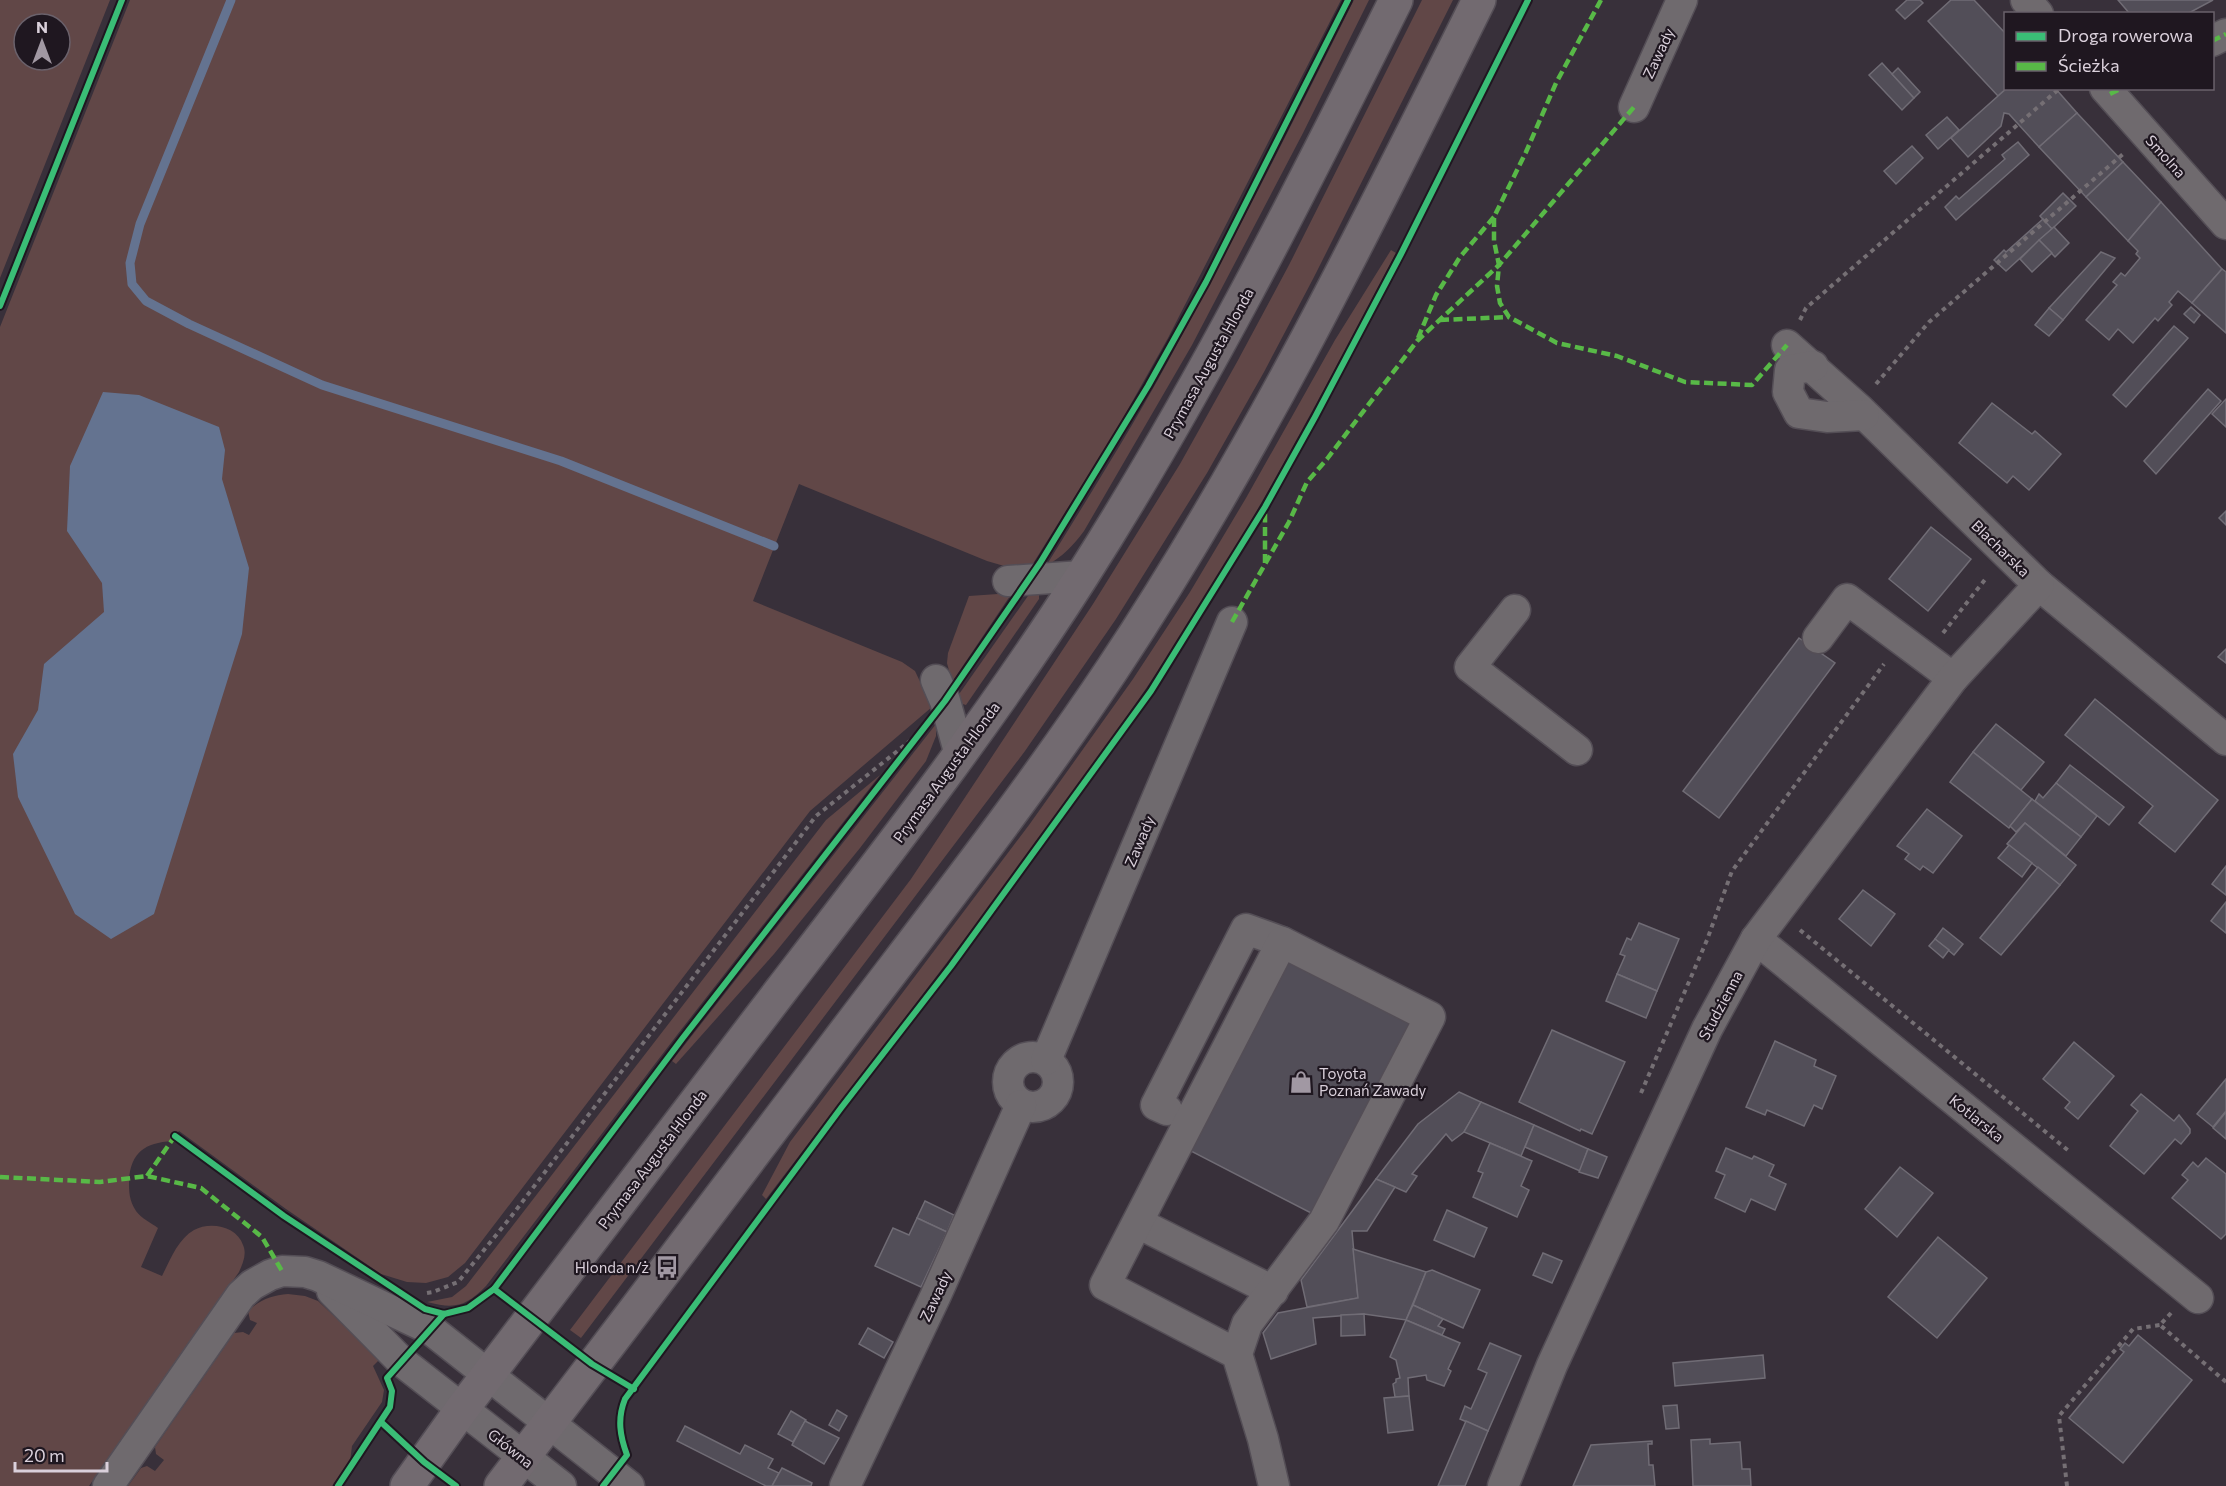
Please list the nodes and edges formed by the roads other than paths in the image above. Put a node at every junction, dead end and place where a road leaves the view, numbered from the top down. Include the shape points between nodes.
1 (1396, 0) edge
2 (1479, 0) edge
3 (1682, 0) edge
4 (2026, 0) edge
5 (2036, 12) edge
6 (2113, 90) edge
7 (1634, 107) dead end
8 (2226, 224) edge
9 (1787, 345) road end
10 (1813, 366) junction
11 (1861, 412) junction
12 (1082, 576) junction
13 (1008, 581) dead end
14 (2039, 585) junction
15 (1515, 610) dead end
16 (1232, 622) dead end
17 (1818, 638) dead end
18 (1953, 678) junction
19 (941, 691) road end
20 (2226, 740) edge
21 (1577, 750) dead end
22 (960, 755) junction
23 (1756, 939) junction
24 (1282, 942) junction
25 (1167, 1110) dead end
26 (1137, 1223) junction
27 (318, 1276) junction
28 (1273, 1291) junction
29 (2193, 1295) road end
30 (1236, 1354) junction
31 (487, 1376) junction
32 (462, 1409) junction
33 (548, 1423) junction
34 (523, 1458) junction
35 (108, 1486) edge
36 (407, 1486) edge
37 (501, 1486) edge
38 (561, 1486) edge
39 (629, 1486) edge
40 (844, 1486) edge
41 (1274, 1486) edge
42 (1503, 1486) edge

1 - 12 main road, Prymasa Augusta Hlonda via 1249,291 1188,402
2 - 33 main road via 1276,398 1223,493 1112,670 953,889
3 - 7 street, Zawady
4 - 5 street
6 - 8 street, Smolna
9 - 10 street, Blacharska
10 - 11 street, Blacharska
10 - 11 street via 1790,370 1788,392 1799,413 1827,417
11 - 14 street, Blacharska
12 - 13 street
12 - 22 main road, Prymasa Augusta Hlonda
14 - 18 street, Studzienna
14 - 20 street, Blacharska
15 - 21 street via 1470,668
16 - 40 street, Zawady via 1046,1060 1026,1058 1010,1071 1010,1092 1021,1105
17 - 18 street via 1847,599
18 - 23 street, Studzienna
19 - 22 street
22 - 31 main road, Prymasa Augusta Hlonda
23 - 29 street, Kotlarska
23 - 42 street, Studzienna via 1702,1039 1552,1365
24 - 25 street via 1246,929 1156,1105
24 - 26 street
24 - 28 street via 1430,1017 1324,1221
26 - 28 street
26 - 30 street via 1105,1285
27 - 31 street via 430,1329
27 - 32 street, Główna via 401,1361
27 - 35 street via 282,1271 252,1285 241,1295
28 - 30 street via 1247,1324
30 - 41 street
31 - 32 main road, Prymasa Augusta Hlonda
31 - 33 street
32 - 34 street, Główna
32 - 36 main road, Prymasa Augusta Hlonda
33 - 34 main road
33 - 39 street
34 - 37 main road
34 - 38 street, Główna

